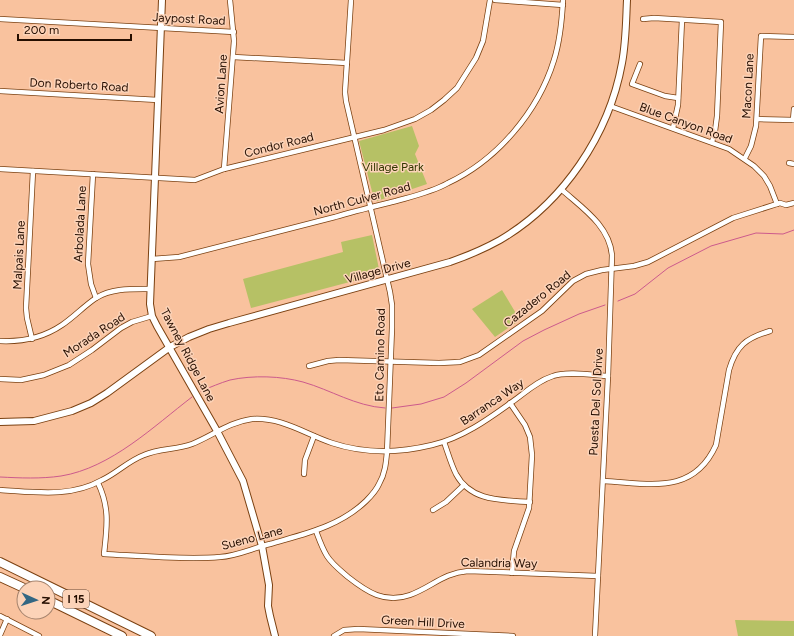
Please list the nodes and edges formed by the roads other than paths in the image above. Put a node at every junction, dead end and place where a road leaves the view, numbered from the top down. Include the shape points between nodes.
1 (162, 0) edge
2 (230, 0) edge
3 (351, 0) edge
4 (490, 0) edge
5 (495, 0) edge
6 (627, 0) edge
7 (563, 2) edge
8 (0, 19) edge
9 (643, 19) dead end
10 (682, 20) junction
11 (161, 28) junction
12 (234, 32) junction
13 (794, 37) edge
14 (233, 56) junction
15 (347, 63) junction
16 (640, 64) dead end
17 (0, 91) edge
18 (678, 98) junction
19 (158, 100) junction
20 (610, 106) junction
21 (794, 108) edge
22 (757, 119) junction
23 (794, 120) edge
24 (673, 128) junction
25 (354, 137) junction
26 (712, 142) junction
27 (745, 158) junction
28 (0, 169) edge
29 (224, 169) junction
30 (33, 171) junction
31 (92, 174) junction
32 (155, 178) junction
33 (561, 189) junction
34 (794, 203) edge
35 (777, 204) junction
36 (370, 208) junction
37 (152, 259) junction
38 (611, 269) junction
39 (387, 280) junction
40 (150, 289) junction
41 (96, 298) junction
42 (152, 316) junction
43 (770, 331) dead end
44 (32, 339) junction
45 (0, 341) edge
46 (170, 347) junction
47 (391, 362) junction
48 (309, 366) dead end
49 (608, 376) junction
50 (0, 379) edge
51 (510, 403) junction
52 (0, 422) edge
53 (217, 431) junction
54 (314, 436) junction
55 (444, 442) junction
56 (387, 452) junction
57 (304, 474) dead end
58 (603, 481) junction
59 (98, 482) junction
60 (464, 485) junction
61 (0, 490) edge
62 (530, 502) junction
63 (433, 510) dead end
64 (316, 531) junction
65 (262, 546) junction
66 (0, 562) edge
67 (512, 573) junction
68 (598, 576) junction
69 (0, 577) edge
70 (16, 584) edge
71 (56, 604) edge
72 (0, 616) edge
73 (7, 619) junction
74 (0, 635) edge
75 (40, 636) edge
76 (122, 636) edge
77 (152, 636) edge
78 (275, 636) edge
79 (334, 636) edge
80 (513, 636) edge
81 (595, 636) edge

1 - 11 main road, Tawney Ridge Lane
2 - 12 street, Avion Lane
3 - 15 street, Eto Camino Road
4 - 25 street, Condor Road via 483,41 457,88 431,110 415,119
5 - 7 street
6 - 20 main road, Village Drive via 622,64
7 - 36 street, North Culver Road via 558,43 548,77 526,116 507,139 479,164 448,183 428,192
8 - 11 street, Jaypost Road
9 - 10 street
10 - 18 street
10 - 26 street via 721,22 717,124
11 - 12 street, Jaypost Road
11 - 19 main road, Tawney Ridge Lane
12 - 14 street, Avion Lane
13 - 22 street, Macon Lane via 761,36
14 - 15 street
14 - 29 street, Avion Lane
15 - 25 street, Eto Camino Road via 346,101
16 - 18 street via 632,84
17 - 19 street, Don Roberto Road
18 - 24 street
19 - 32 main road, Tawney Ridge Lane
20 - 24 street, Blue Canyon Road
20 - 33 main road, Village Drive via 588,152
21 - 23 street
22 - 23 street
22 - 27 street, Macon Lane via 754,137
24 - 26 street, Blue Canyon Road
25 - 29 street, Condor Road
25 - 36 street, Eto Camino Road
26 - 27 street, Blue Canyon Road
27 - 35 street, Blue Canyon Road via 764,176
28 - 30 street, Condor Road
29 - 32 street, Condor Road via 195,180
30 - 31 street, Condor Road
30 - 44 street, Malpais Lane via 26,308
31 - 32 street, Condor Road
31 - 41 street, Arbolada Lane via 88,264
32 - 37 main road, Tawney Ridge Lane
33 - 38 street, Puesta Del Sol Drive via 606,233 611,247
33 - 39 main road, Village Drive via 540,210 495,242 450,262
34 - 35 street, Cazadero Road
35 - 38 street, Cazadero Road via 733,218 648,262
36 - 37 street, North Culver Road via 179,257
36 - 39 street, Eto Camino Road
37 - 40 main road, Tawney Ridge Lane
38 - 47 street, Cazadero Road via 593,272 573,281 542,311 473,358 448,363
38 - 49 street, Puesta Del Sol Drive
39 - 46 main road, Village Drive via 229,322
39 - 47 street, Eto Camino Road via 392,315
40 - 41 street via 120,290
40 - 42 main road, Tawney Ridge Lane
41 - 44 street via 53,330
42 - 46 main road, Tawney Ridge Lane
42 - 50 street, Morada Road via 121,328 68,365 44,375 21,380
43 - 58 street via 747,340 734,355 716,445 711,456 697,472 686,479 662,484
44 - 45 street
46 - 52 main road, Village Drive via 91,403 34,421
46 - 53 main road, Tawney Ridge Lane
47 - 48 street, Cazadero Road via 339,360
47 - 56 street, Eto Camino Road
49 - 51 street, Barranca Way via 554,375 534,385
49 - 58 street, Puesta Del Sol Drive
51 - 55 street, Barranca Way via 475,427
51 - 62 street via 525,425 531,441
53 - 54 street, Barranca Way via 243,421 266,419
53 - 59 street, Barranca Way via 190,445 140,456
53 - 65 main road, Tawney Ridge Lane via 243,481
54 - 56 street, Barranca Way via 348,447
54 - 57 street via 305,460
55 - 56 street, Barranca Way via 417,449
55 - 60 street via 456,474
56 - 64 street, Sueno Lane via 383,476 374,492 344,518
58 - 68 street, Puesta Del Sol Drive
59 - 61 street, Barranca Way via 64,493
59 - 65 street, Sueno Lane via 106,511 104,554 220,557
60 - 62 street via 474,493 487,498
60 - 63 street
62 - 67 street via 514,551
64 - 65 street, Sueno Lane
64 - 67 street, Calandria Way via 320,544 331,561 357,584 378,596 395,598 410,595 459,572
65 - 78 main road, Tawney Ridge Lane via 270,585 268,599
66 - 77 highway, I 15
67 - 68 street, Calandria Way
68 - 81 street, Puesta Del Sol Drive
69 - 70 highway
71 - 76 highway, I 15
72 - 73 street
73 - 74 street
73 - 75 street
79 - 80 street, Green Hill Drive via 344,630 358,629

